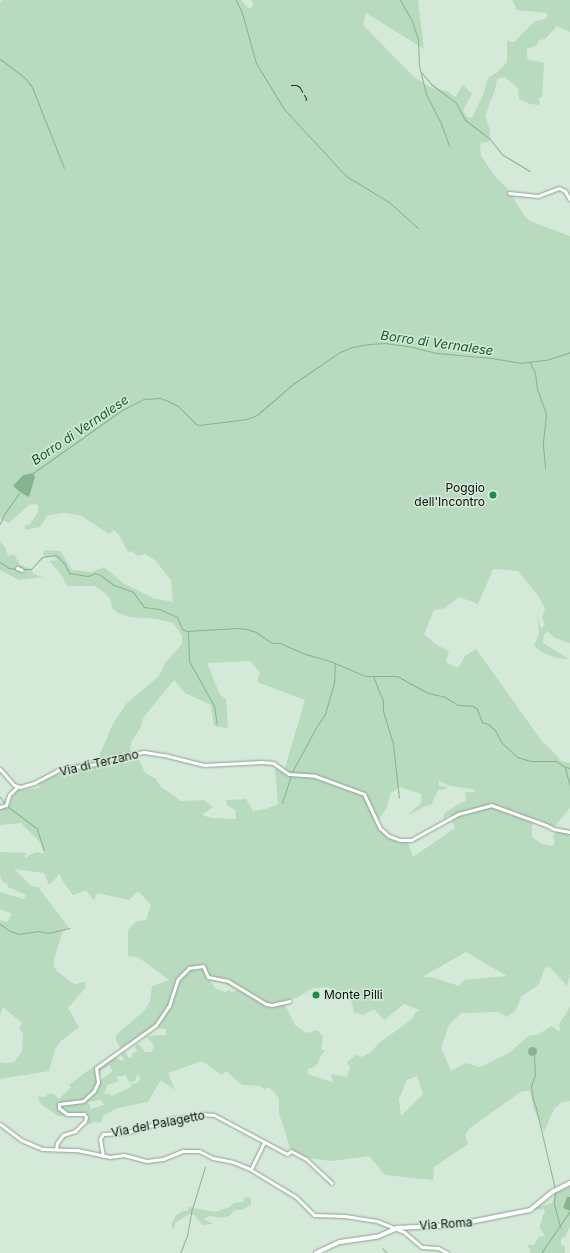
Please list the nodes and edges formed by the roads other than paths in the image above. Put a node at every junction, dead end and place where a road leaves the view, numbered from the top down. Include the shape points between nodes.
1 (509, 193) dead end
2 (570, 200) edge
3 (17, 568) dead end
4 (22, 570) dead end
5 (0, 769) edge
6 (17, 787) junction
7 (0, 807) edge
8 (570, 832) edge
9 (290, 1001) dead end
10 (0, 1124) edge
11 (264, 1142) junction
12 (56, 1149) junction
13 (103, 1156) junction
14 (251, 1170) junction
15 (332, 1183) dead end
16 (570, 1183) edge
17 (397, 1228) junction
18 (316, 1253) edge
19 (448, 1253) edge

1 - 2 street via 538,196 559,188 565,190
3 - 4 street
5 - 6 street
6 - 7 street via 9,795 6,805
6 - 8 street, Via di Terzano via 34,784 58,770 96,764 119,756 151,752 204,765 273,763 289,774 322,779 364,794 380,828 389,836 400,840 411,840 458,814 492,805 554,829
9 - 12 street via 272,1006 228,981 208,977 203,966 189,968 178,979 169,1006 156,1025 96,1068 98,1082 94,1092 83,1101 59,1104 59,1108 66,1114 84,1114 86,1117 75,1132 63,1135
10 - 12 street via 32,1146
11 - 13 street, Via del Palagetto via 214,1115 202,1114 125,1132 103,1134 100,1139
11 - 14 street
11 - 15 street, Via del Palagetto via 287,1154 291,1151 306,1159
12 - 13 street via 77,1150
13 - 14 street via 124,1155 155,1160 194,1150 213,1158 240,1164
14 - 17 street via 296,1197 314,1215 368,1219
16 - 17 main road, Via Roma via 555,1190 535,1207 519,1213 455,1225
17 - 18 main road, Via Roma via 377,1237 340,1242
17 - 19 street via 422,1247 438,1248

